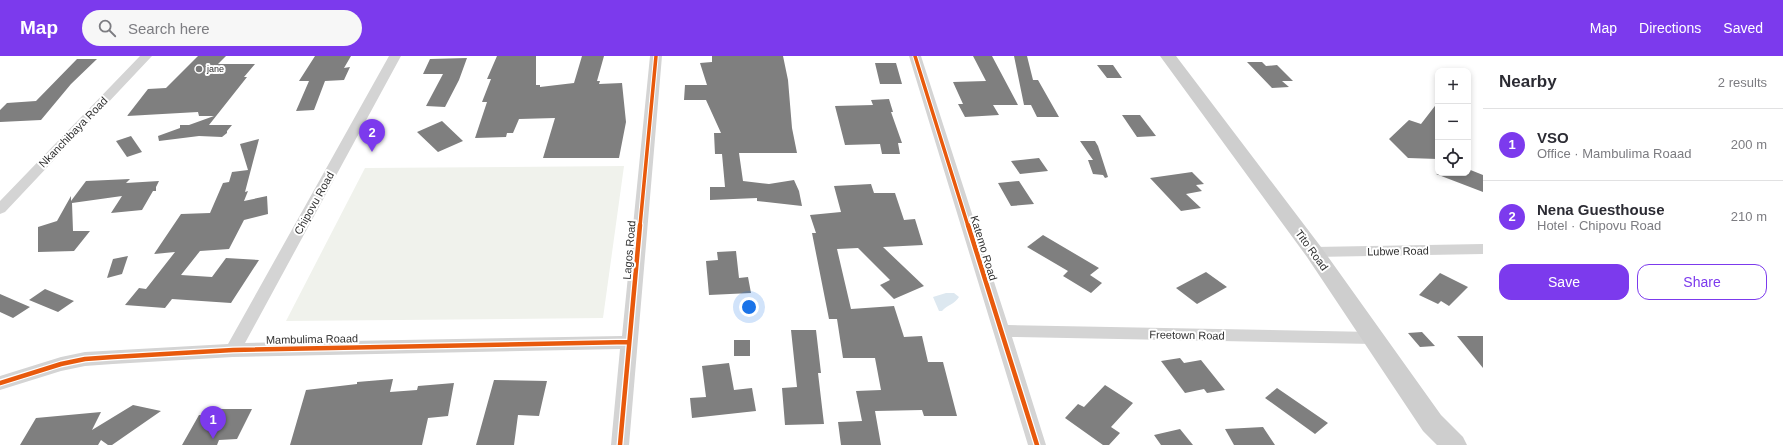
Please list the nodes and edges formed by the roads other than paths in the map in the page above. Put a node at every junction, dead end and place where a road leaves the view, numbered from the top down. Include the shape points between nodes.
1 (146, 56) edge
2 (395, 56) edge
3 (656, 56) edge
4 (915, 56) edge
5 (1168, 56) edge
6 (0, 209) edge
7 (1483, 249) edge
8 (1314, 252) junction
9 (1000, 331) junction
10 (1373, 338) junction
11 (629, 342) junction
12 (232, 350) junction
13 (0, 383) edge
14 (620, 445) edge
15 (1037, 445) edge
16 (1454, 445) edge

1 - 6 street, Nkanchibaya Road
2 - 12 street, Chipovu Road
3 - 11 street, Lagos Road
4 - 9 street, Katemo Road
5 - 8 main road, Tito Road
7 - 8 street, Lubwe Road
8 - 10 main road, Tito Road
9 - 10 street, Freetown Road
9 - 15 street, Katemo Road
10 - 16 main road, Tito Road via 1432,423
11 - 12 street, Mambulima Roaad
11 - 14 street, Lagos Road
12 - 13 street, Mambulima Roaad via 85,359

